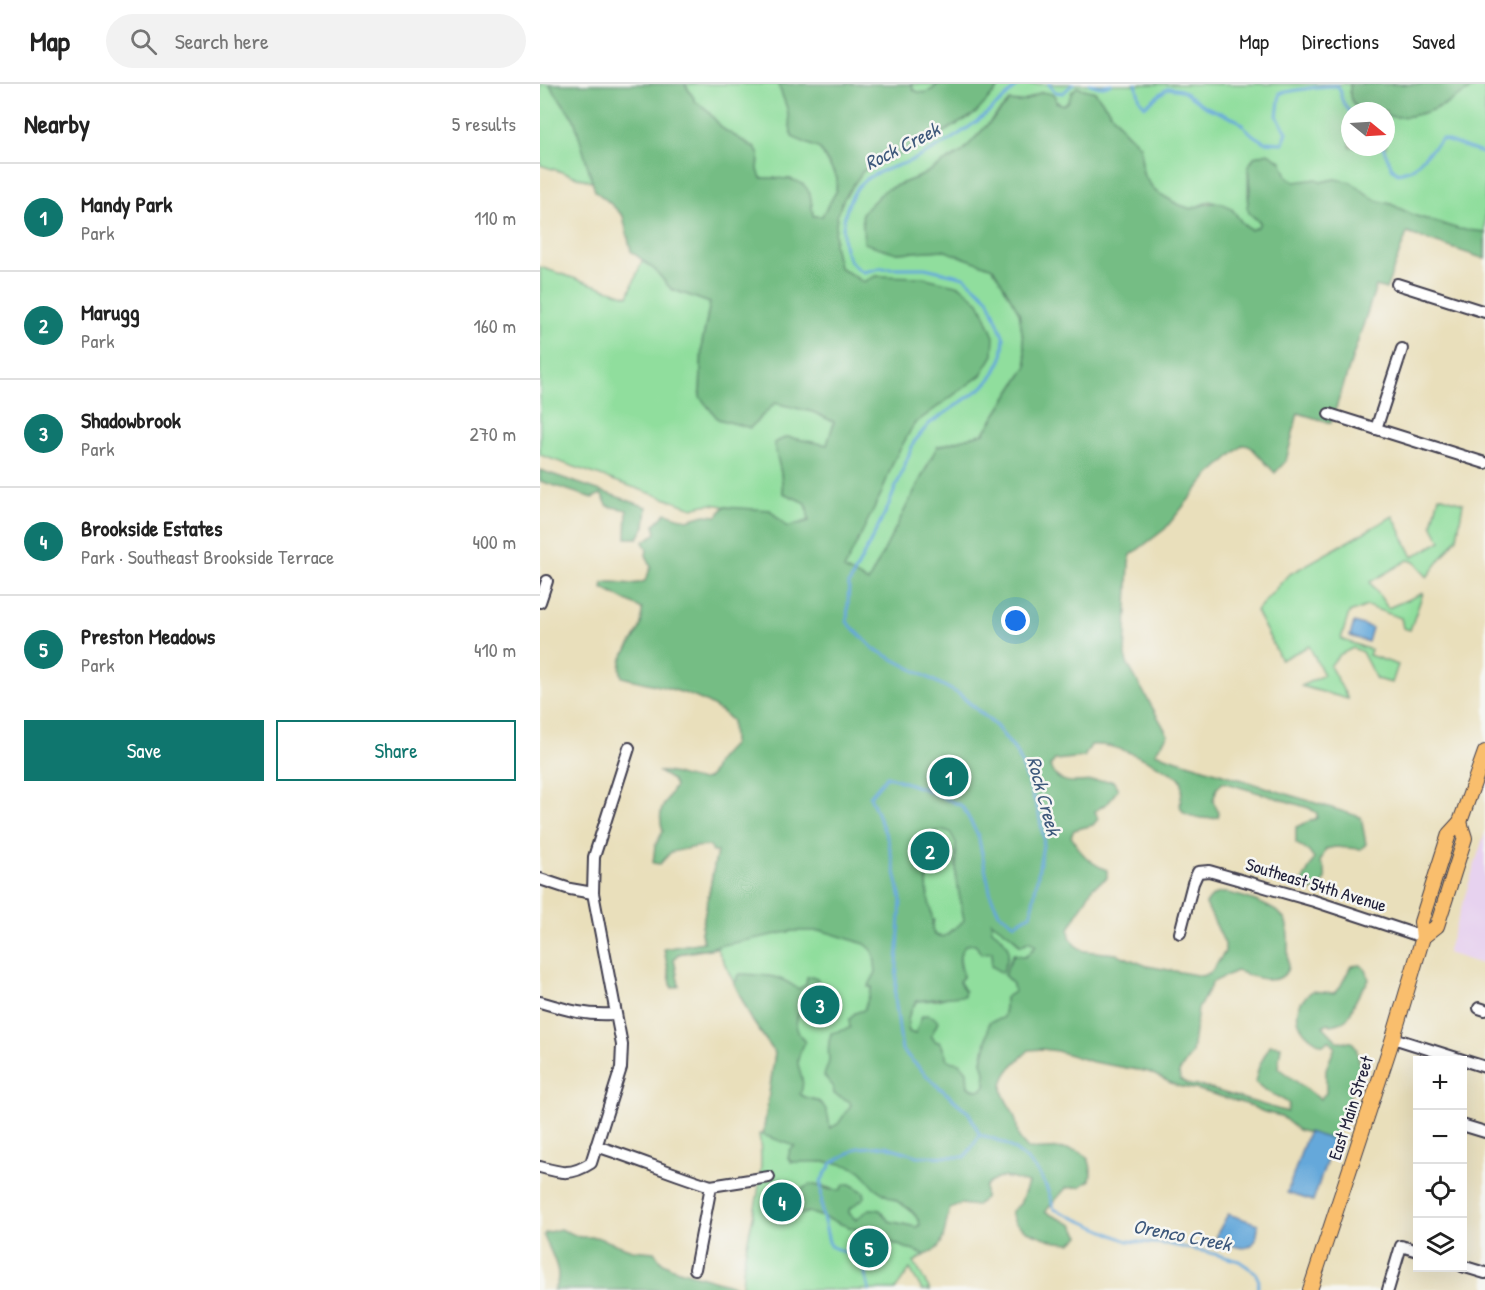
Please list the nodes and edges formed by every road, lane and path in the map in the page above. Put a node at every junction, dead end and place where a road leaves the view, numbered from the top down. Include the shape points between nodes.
1 (1397, 284) dead end
2 (1485, 312) edge
3 (1402, 349) dead end
4 (1329, 414) dead end
5 (1376, 429) junction
6 (1485, 464) edge
7 (547, 581) dead end
8 (540, 602) edge
9 (629, 748) dead end
10 (1485, 752) edge
11 (540, 879) edge
12 (593, 893) junction
13 (1180, 933) dead end
14 (1423, 937) junction
15 (540, 1002) edge
16 (614, 1014) junction
17 (1393, 1038) junction
18 (1449, 1056) edge
19 (1467, 1062) edge
20 (1485, 1067) edge
21 (1467, 1127) edge
22 (1485, 1132) edge
23 (596, 1146) junction
24 (540, 1167) edge
25 (769, 1177) dead end
26 (711, 1186) junction
27 (1413, 1250) edge
28 (1467, 1268) edge
29 (695, 1269) dead end
30 (1485, 1273) edge
31 (1310, 1290) edge
32 (1388, 1290) edge

1 - 2 street
3 - 5 street
4 - 5 street
5 - 6 street
7 - 8 street
9 - 12 street via 594,857
10 - 14 main road, East Main Street via 1460,822 1465,838 1437,926
11 - 12 street
12 - 16 street
13 - 14 street, Southeast 54th Avenue via 1198,872 1209,871
14 - 17 main road, East Main Street
15 - 16 street via 592,1015
16 - 23 street via 622,1045 621,1068
17 - 18 street
17 - 31 main road, East Main Street
19 - 20 street
21 - 22 street
23 - 24 street via 591,1163 581,1170 562,1174
23 - 26 street
25 - 26 street
26 - 29 street
27 - 32 street via 1401,1246
28 - 30 street

